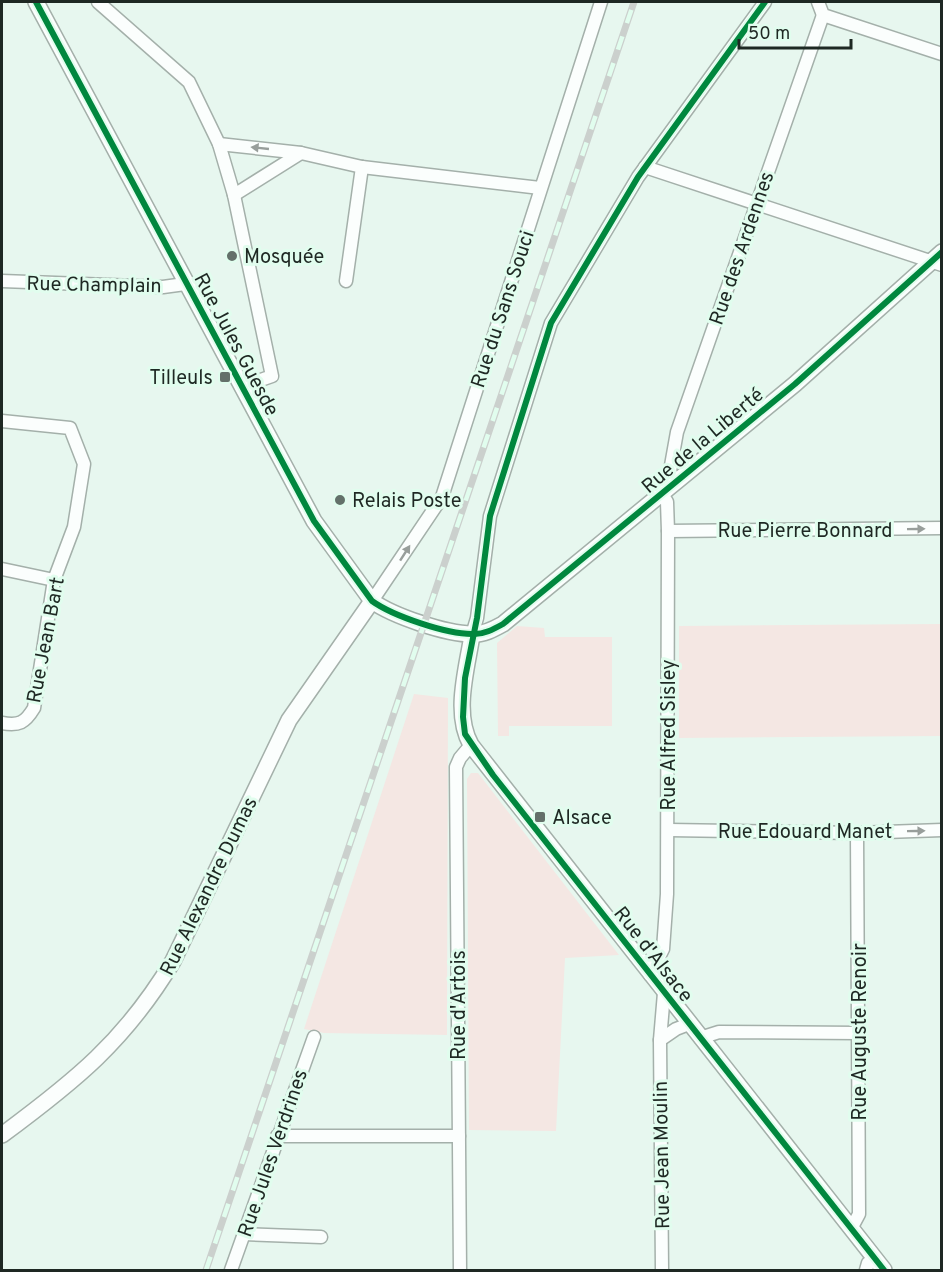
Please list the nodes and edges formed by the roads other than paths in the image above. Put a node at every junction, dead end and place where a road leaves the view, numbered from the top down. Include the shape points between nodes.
1 (36, 2) edge
2 (98, 2) edge
3 (601, 2) edge
4 (765, 2) edge
5 (818, 2) edge
6 (823, 15) junction
7 (942, 54) edge
8 (219, 144) junction
9 (301, 153) junction
10 (362, 167) junction
11 (645, 167) junction
12 (540, 188) junction
13 (234, 195) junction
14 (757, 204) junction
15 (938, 259) edge
16 (2, 281) edge
17 (346, 281) dead end
18 (185, 284) junction
19 (241, 387) junction
20 (2, 421) edge
21 (675, 483) junction
22 (662, 494) junction
23 (942, 528) edge
24 (668, 531) junction
25 (2, 569) edge
26 (54, 580) junction
27 (372, 601) junction
28 (472, 634) junction
29 (2, 723) edge
30 (471, 745) junction
31 (669, 830) junction
32 (942, 830) edge
33 (857, 833) junction
34 (650, 975) junction
35 (664, 993) junction
36 (689, 1024) junction
37 (859, 1033) junction
38 (314, 1036) dead end
39 (700, 1038) junction
40 (660, 1040) junction
41 (2, 1135) edge
42 (277, 1136) junction
43 (459, 1136) junction
44 (851, 1229) junction
45 (244, 1234) junction
46 (321, 1237) dead end
47 (870, 1264) edge
48 (231, 1270) edge
49 (460, 1270) edge
50 (662, 1270) edge
51 (884, 1270) edge

1 - 18 street, Rue Jules Guesde
2 - 8 street via 189,82
3 - 12 street, Rue du Sans Souci
4 - 11 street
5 - 6 street
6 - 7 street
6 - 14 street, Rue des Ardennes
9 -> 8 street
8 - 13 street
9 - 10 street
9 - 13 street
10 - 12 street
10 - 17 street
11 - 14 street
11 - 28 street via 551,323 490,516
27 -> 12 street, Rue du Sans Souci via 442,497
13 - 19 street via 272,376
14 - 15 street
14 - 21 street, Rue des Ardennes via 677,432 670,471
15 - 21 street, Rue de la Liberté
16 - 18 street, Rue Champlain via 163,287
18 - 19 street, Rue Jules Guesde
19 - 27 street, Rue Jules Guesde via 314,521
20 - 26 street, Rue Jean Bart via 70,428 84,464 75,526
21 - 22 street, Rue de la Liberté
22 - 24 street, Rue Alfred Sisley via 667,502
22 - 28 street, Rue de la Liberté via 503,624
24 -> 23 street, Rue Pierre Bonnard
24 - 31 street, Rue Alfred Sisley
25 - 26 street
26 - 29 street, Rue Jean Bart via 34,708 27,720 17,725
27 - 28 street, Rue Jules Guesde via 423,623
27 - 41 street, Rue Alexandre Dumas via 289,720 157,988 107,1051
28 - 30 street, Rue d'Alsace via 463,717
30 - 34 street, Rue d'Alsace
30 - 43 street, Rue d'Artois via 456,767
31 - 33 street, Rue Edouard Manet
31 - 34 street, Rue Alfred Sisley via 663,949
33 -> 32 street, Rue Edouard Manet
33 - 37 street, Rue Auguste Renoir
34 - 35 street, Rue d'Alsace
35 - 36 street, Rue d'Alsace
35 - 40 street, Rue Jean Moulin
36 - 39 street, Rue d'Alsace
36 - 40 street
37 - 39 street via 718,1032
37 - 44 street, Rue Auguste Renoir via 859,1214
38 - 42 street, Rue Jules Verdrines
39 - 44 street, Rue d'Alsace
40 - 50 street, Rue Jean Moulin
42 - 43 street
42 - 45 street, Rue Jules Verdrines
43 - 49 street, Rue d'Artois
44 - 47 street, Rue d'Alsace
45 - 46 street
45 - 48 street, Rue Jules Verdrines
47 - 51 street, Rue d'Alsace

